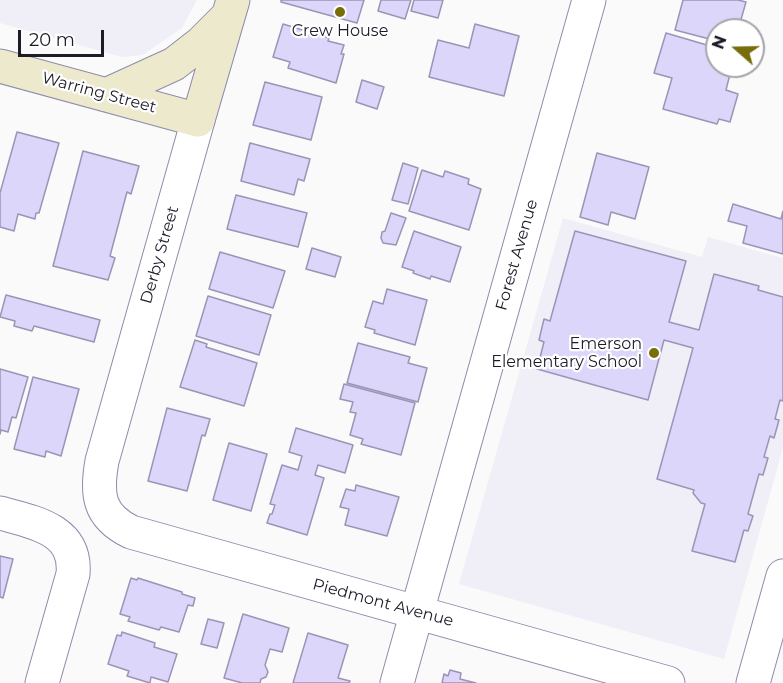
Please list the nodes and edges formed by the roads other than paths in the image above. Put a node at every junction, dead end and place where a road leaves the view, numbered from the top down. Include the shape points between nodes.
1 (589, 0) edge
2 (230, 8) edge
3 (0, 66) edge
4 (106, 95) junction
5 (198, 120) junction
6 (105, 510) joint
7 (0, 513) edge
8 (783, 576) edge
9 (417, 613) junction
10 (42, 683) edge
11 (397, 683) edge
12 (668, 683) edge
13 (753, 683) edge

1 - 9 street, Forest Avenue
2 - 4 street via 201,43 174,64
2 - 5 street, Derby Street
3 - 4 street, Warring Street
4 - 5 street, Warring Street
5 - 6 street, Derby Street via 102,462 100,496
6 - 9 street, Piedmont Avenue via 130,532
7 - 10 street via 43,526 63,540 72,557 73,574
8 - 13 street
9 - 11 street, Forest Avenue
9 - 12 street, Piedmont Avenue

